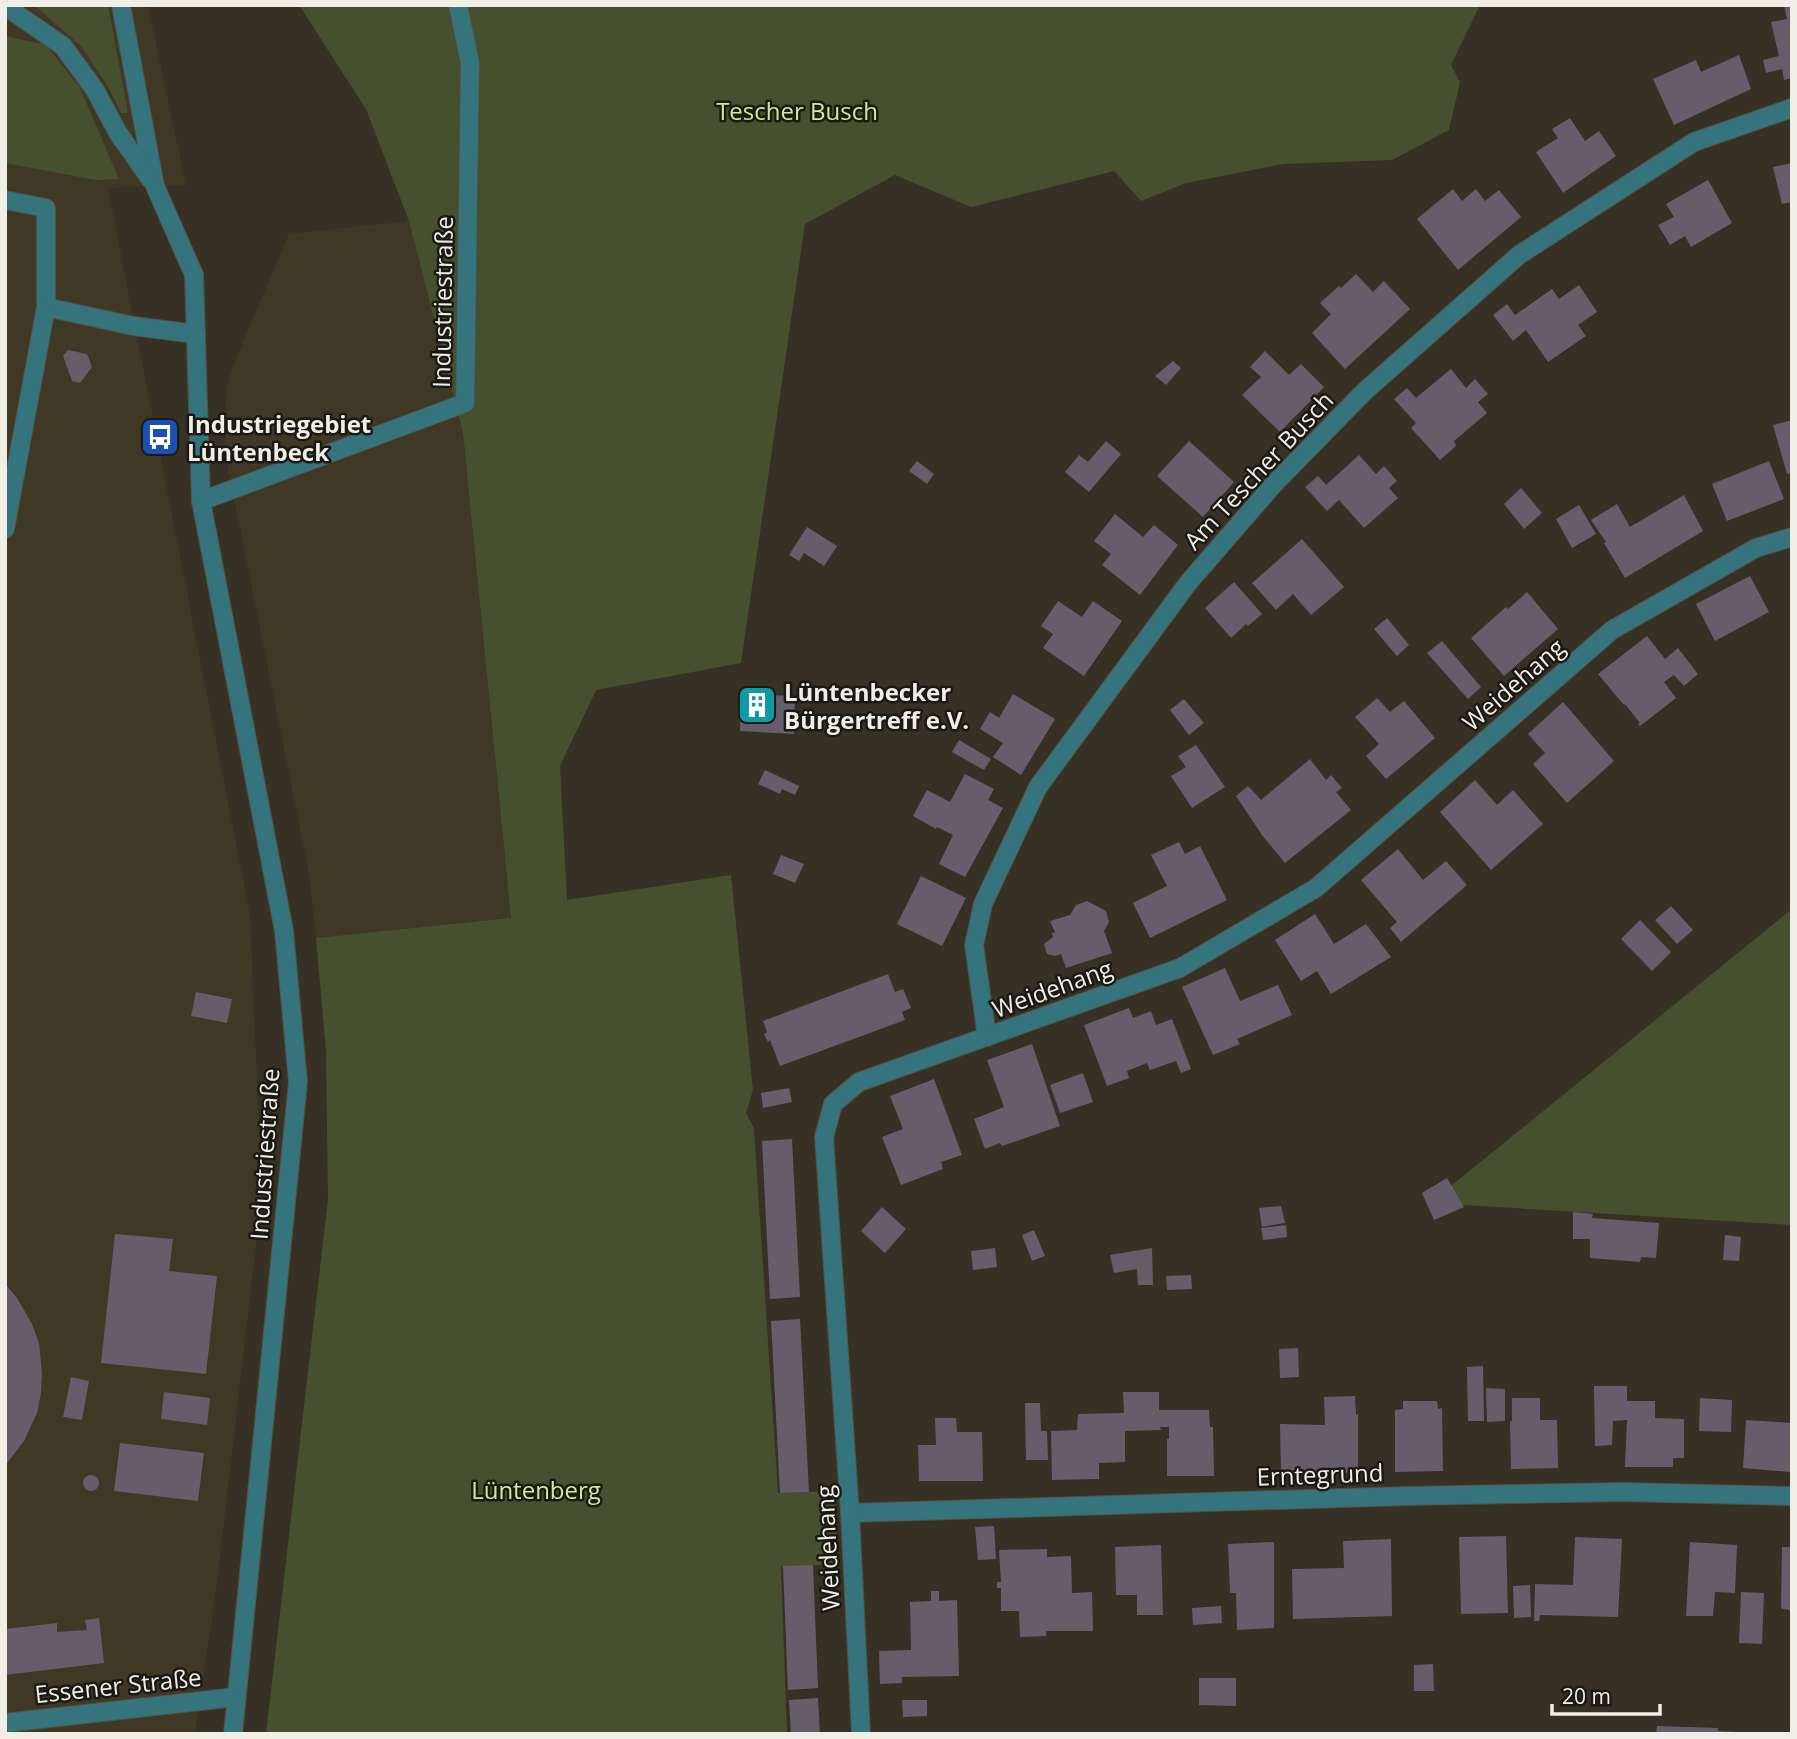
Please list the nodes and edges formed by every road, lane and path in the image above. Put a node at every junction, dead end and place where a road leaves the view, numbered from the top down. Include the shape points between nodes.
1 (121, 5) edge
2 (458, 5) edge
3 (5, 6) edge
4 (1792, 108) edge
5 (155, 186) junction
6 (5, 200) edge
7 (46, 307) junction
8 (196, 334) junction
9 (201, 501) junction
10 (5, 529) edge
11 (1792, 537) edge
12 (986, 1037) junction
13 (1792, 1496) edge
14 (850, 1513) junction
15 (236, 1697) junction
16 (5, 1723) edge
17 (233, 1734) edge
18 (861, 1734) edge

1 - 5 street
2 - 9 street, Industriestraße via 470,63 465,403
3 - 5 street via 63,46
4 - 12 street, Am Tescher Busch via 1694,142 1519,255 1365,391 1273,485 1197,573 1038,787 983,904 974,946
5 - 8 street, Industriestraße via 194,275
6 - 7 street via 46,208
7 - 8 street
7 - 10 street
8 - 9 street, Industriestraße
9 - 15 street, Industriestraße via 284,930 298,1082
11 - 12 street, Weidehang via 1756,548 1612,630 1315,888 1180,968
12 - 14 street, Weidehang via 859,1082 833,1104 824,1137
13 - 14 street, Erntegrund via 1623,1492
14 - 18 street, Weidehang
15 - 16 street, Essener Straße
15 - 17 street, Industriestraße

